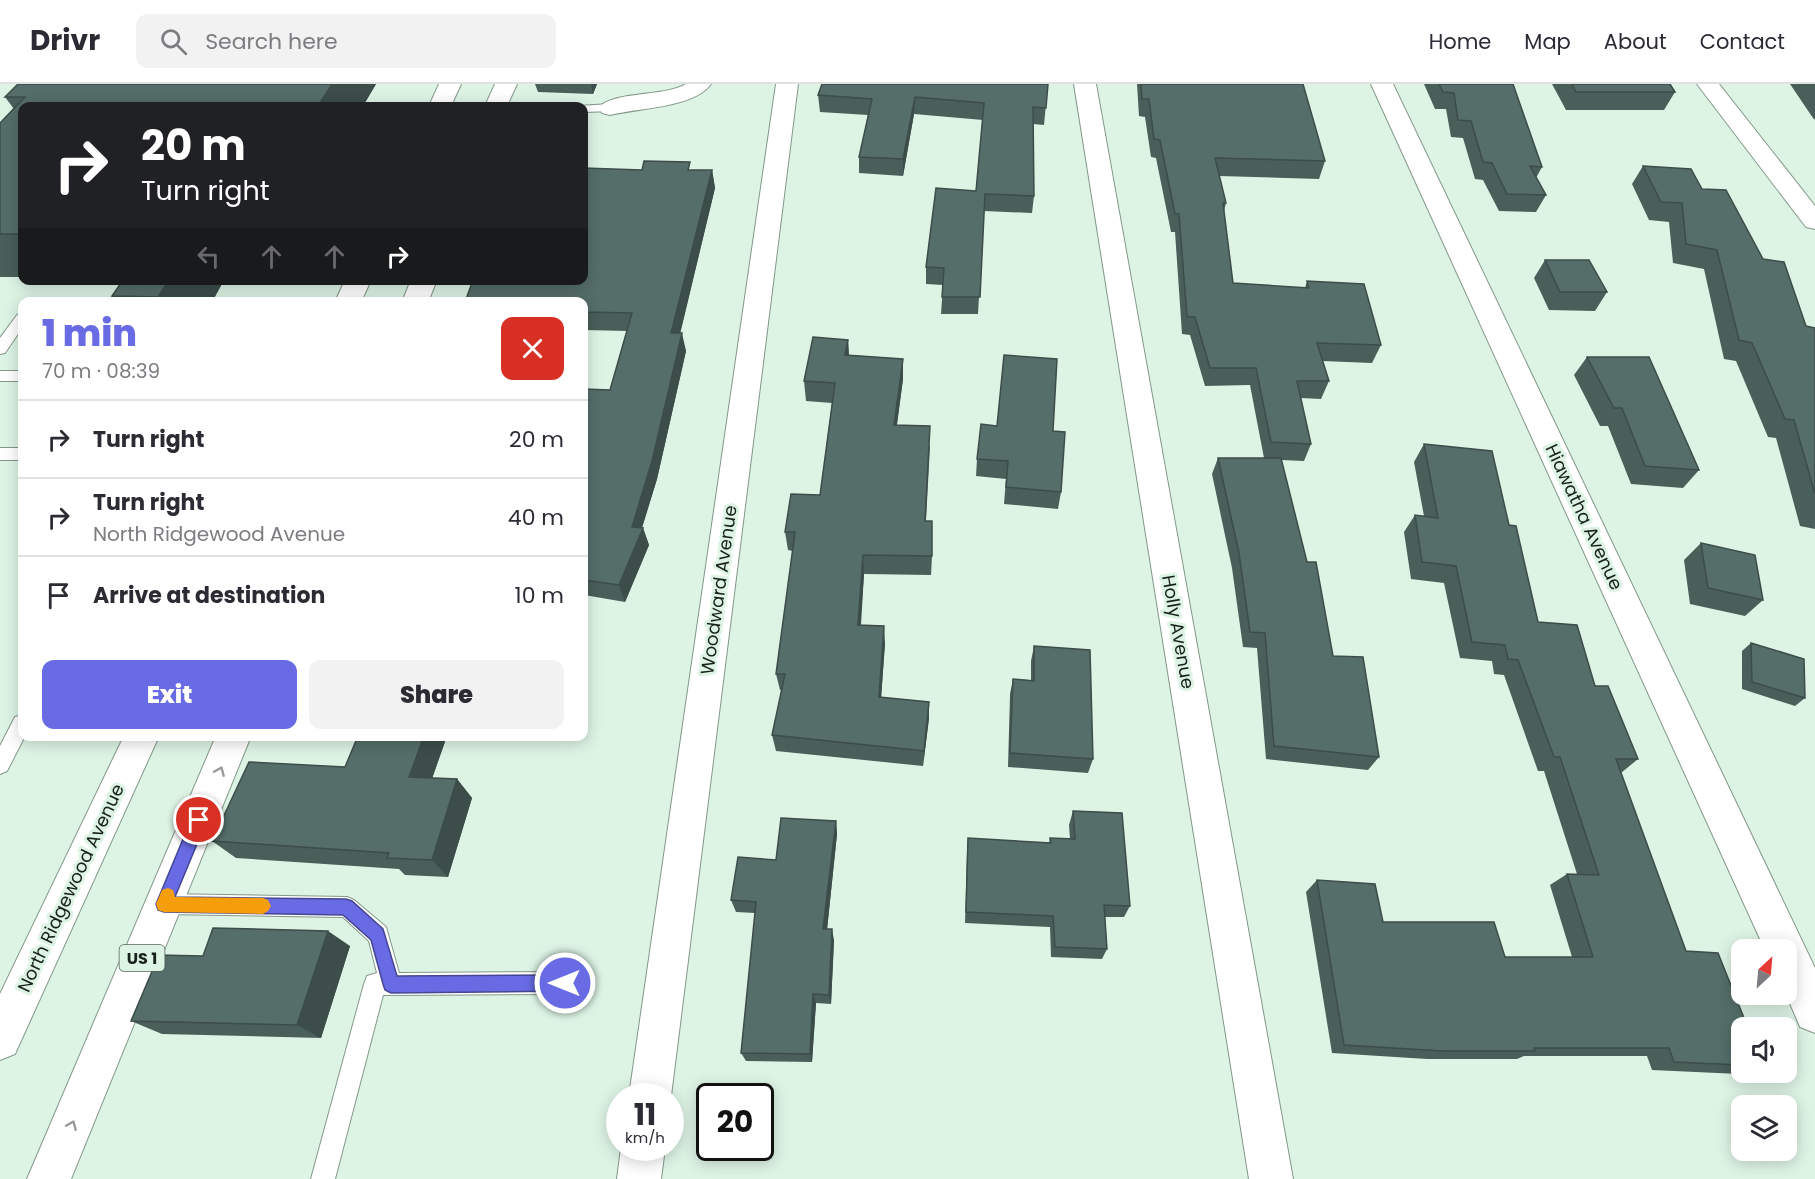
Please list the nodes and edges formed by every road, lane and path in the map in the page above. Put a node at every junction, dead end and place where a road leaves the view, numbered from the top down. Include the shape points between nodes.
1 (450, 84) edge
2 (700, 84) edge
3 (787, 84) edge
4 (1085, 84) edge
5 (1382, 84) edge
6 (1708, 84) edge
7 (505, 85) edge
8 (442, 102) edge
9 (498, 102) edge
10 (588, 108) edge
11 (610, 108) joint
12 (1815, 222) edge
13 (18, 324) edge
14 (0, 349) edge
15 (0, 376) edge
16 (18, 376) edge
17 (0, 454) edge
18 (18, 454) edge
19 (18, 731) edge
20 (140, 741) edge
21 (232, 741) edge
22 (0, 765) edge
23 (164, 904) junction
24 (1781, 939) edge
25 (1797, 974) edge
26 (565, 983) dead end
27 (391, 984) junction
28 (1815, 1012) edge
29 (0, 1039) edge
30 (652, 1083) edge
31 (642, 1161) edge
32 (50, 1179) edge
33 (323, 1179) edge
34 (639, 1179) edge
35 (1271, 1179) edge

1 - 8 street
2 - 11 street via 674,98 628,102
3 - 30 street, Woodward Avenue
4 - 35 street, Holly Avenue
5 - 24 street, Hiawatha Avenue
6 - 12 street
7 - 9 street
10 - 11 lane
13 - 14 lane
15 - 16 lane
17 - 18 lane
19 - 22 lane
20 - 29 street, North Ridgewood Avenue
23 -> 21 street, US 1
23 - 27 lane via 346,907 378,935
32 -> 23 street, US 1
25 - 28 street, Hiawatha Avenue
26 - 27 lane
27 - 33 lane via 375,984
31 - 34 street

